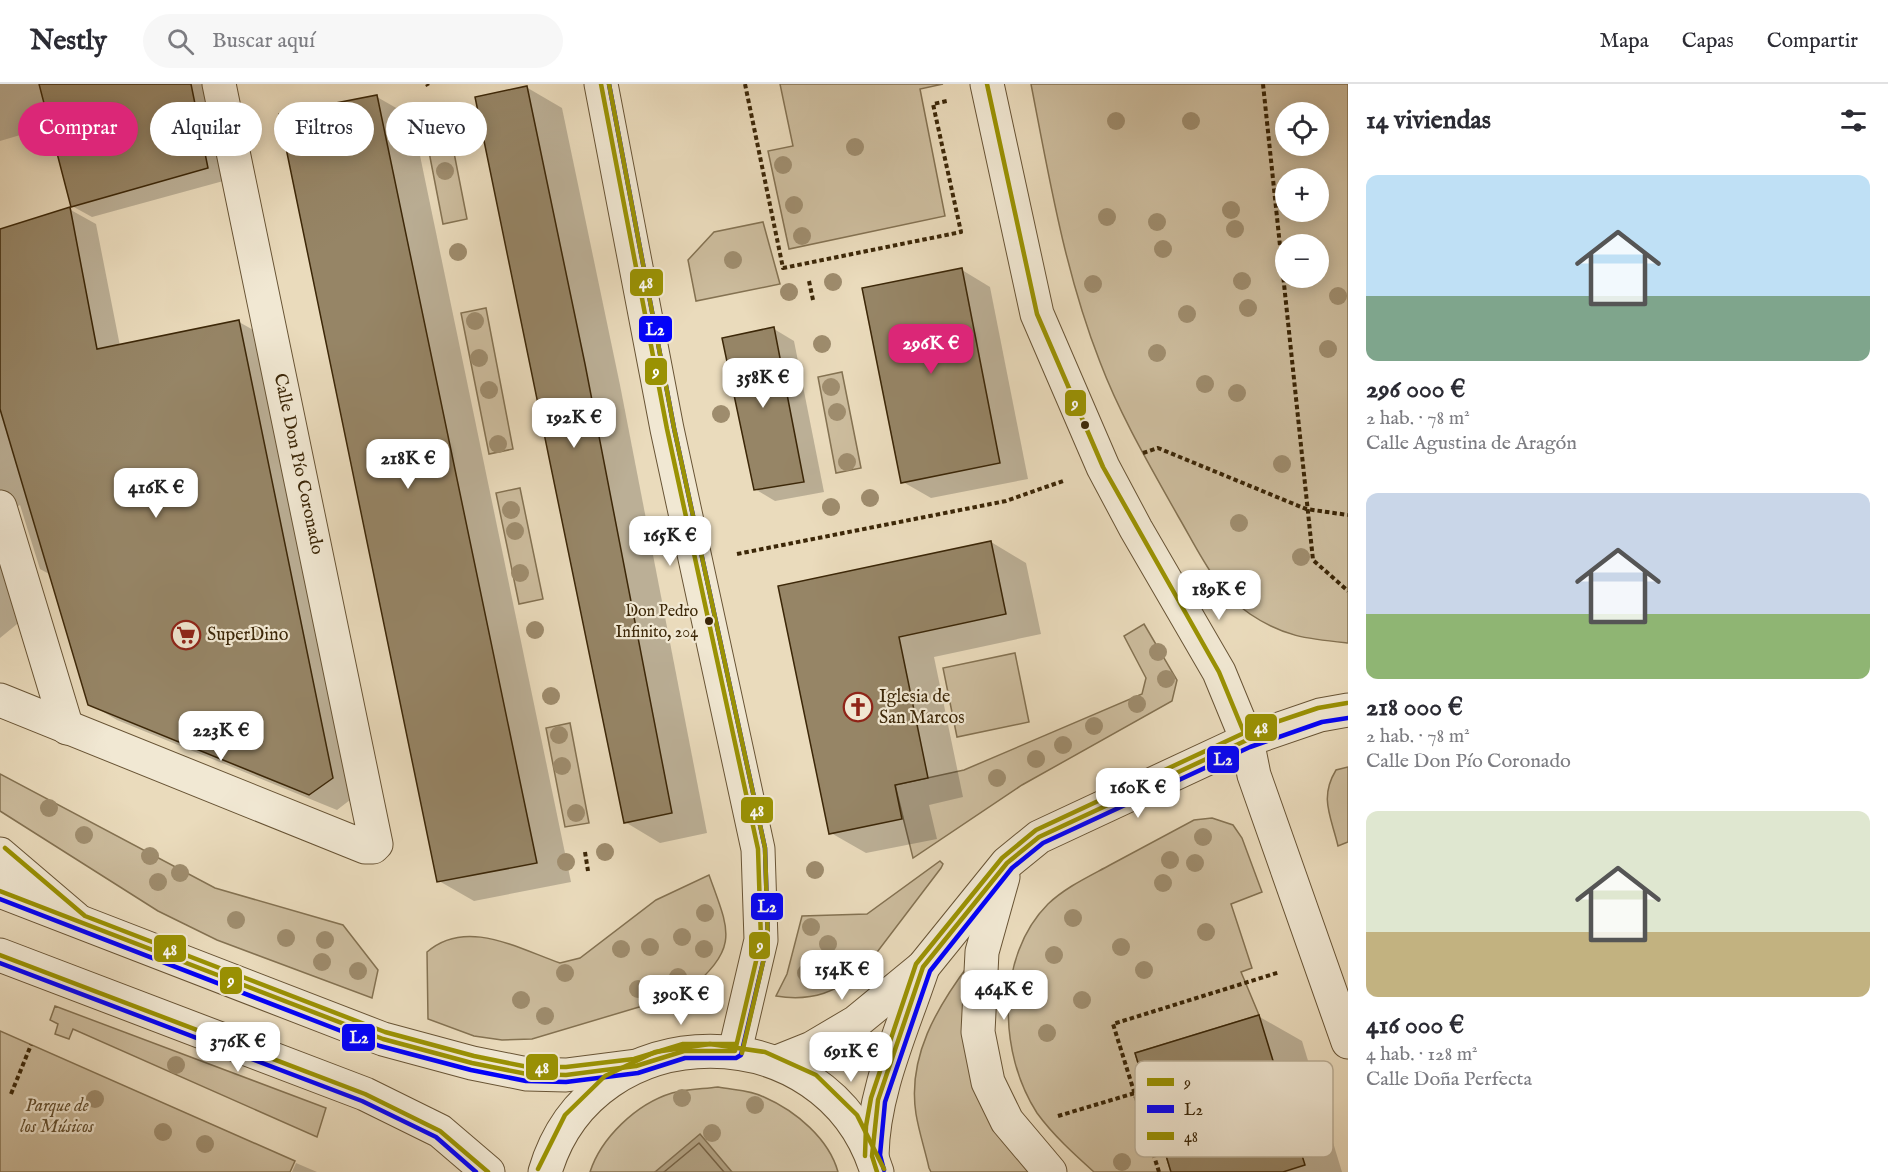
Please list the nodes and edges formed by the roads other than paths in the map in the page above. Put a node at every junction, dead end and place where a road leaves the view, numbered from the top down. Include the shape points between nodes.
1 (219, 84) edge
2 (601, 84) edge
3 (988, 88) edge
4 (0, 507) edge
5 (0, 700) edge
6 (1348, 710) edge
7 (67, 728) junction
8 (1246, 740) junction
9 (0, 854) edge
10 (1007, 863) junction
11 (0, 891) edge
12 (81, 923) junction
13 (0, 956) edge
14 (923, 967) junction
15 (1348, 1042) edge
16 (735, 1051) junction
17 (777, 1062) junction
18 (636, 1066) junction
19 (878, 1167) edge
20 (488, 1172) edge
21 (545, 1172) edge
22 (1050, 1172) edge

1 - 7 street, Calle Don Pío Coronado via 376,844 365,847
2 - 16 street via 695,562 758,849 761,940
3 - 8 street via 1037,314 1103,467 1220,672
4 - 7 street
5 - 7 street
6 - 8 street via 1320,715
8 - 10 street via 1039,837
8 - 15 street via 1254,775
9 - 12 street
10 - 14 street
10 - 22 street via 982,952 978,1032 988,1082 1007,1120
11 - 12 street
12 - 18 street via 383,1039 472,1063 527,1074 566,1075
13 - 20 street via 365,1094 440,1131
14 - 17 street via 856,1022 812,1048
14 - 19 street via 878,1100 873,1127
16 - 17 street
16 - 18 street via 684,1051
17 - 19 street via 817,1085 849,1117
18 - 21 street via 586,1100 551,1150

